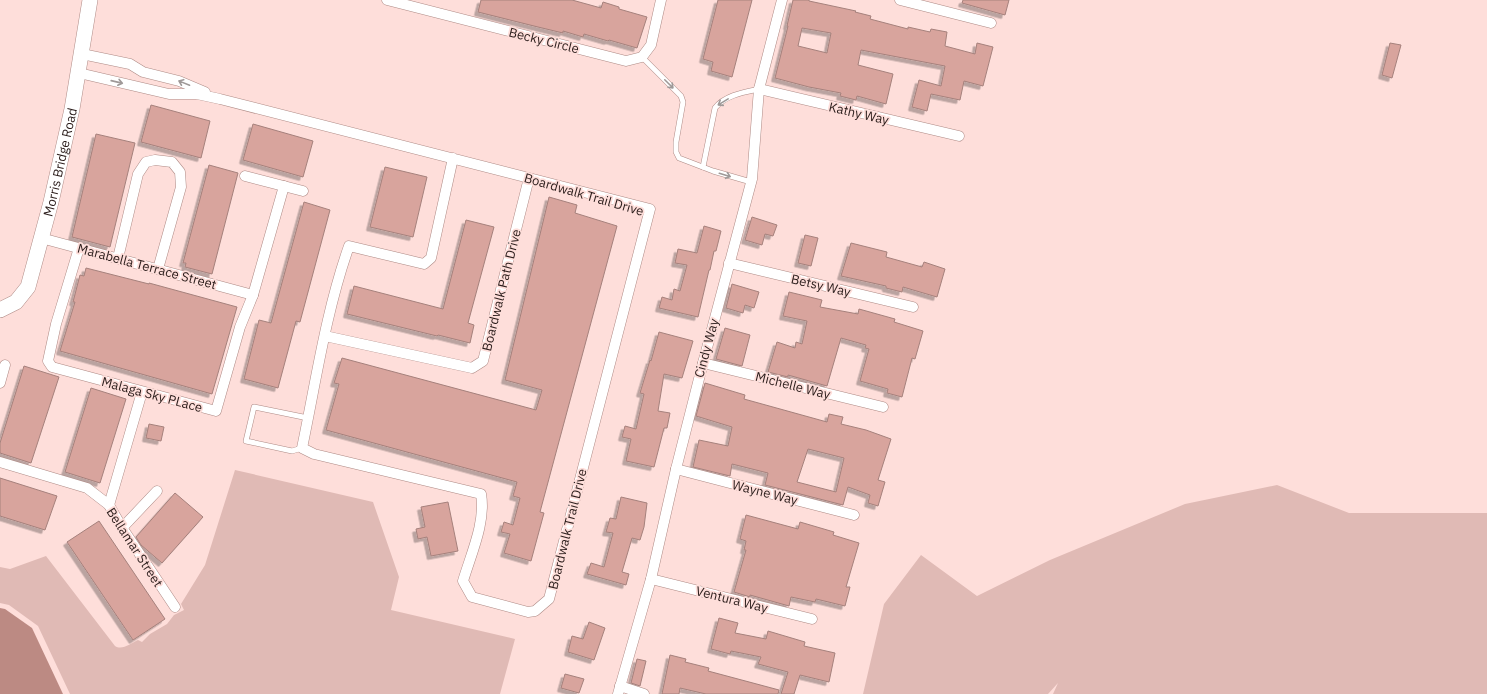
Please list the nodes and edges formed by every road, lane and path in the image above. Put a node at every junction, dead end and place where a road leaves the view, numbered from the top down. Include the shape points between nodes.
1 (90, 0) edge
2 (388, 0) edge
3 (661, 0) edge
4 (782, 0) edge
5 (900, 0) edge
6 (991, 22) dead end
7 (82, 54) junction
8 (642, 56) junction
9 (79, 73) junction
10 (760, 89) junction
11 (220, 99) junction
12 (959, 136) dead end
13 (453, 158) junction
14 (703, 167) junction
15 (245, 176) dead end
16 (529, 178) junction
17 (751, 182) junction
18 (284, 186) junction
19 (303, 191) dead end
20 (41, 238) junction
21 (79, 248) junction
22 (118, 258) junction
23 (729, 263) junction
24 (158, 269) junction
25 (253, 294) junction
26 (913, 306) dead end
27 (0, 310) edge
28 (325, 336) junction
29 (702, 362) junction
30 (5, 365) dead end
31 (0, 383) edge
32 (142, 392) junction
33 (883, 407) dead end
34 (308, 418) junction
35 (302, 448) junction
36 (0, 462) edge
37 (676, 469) junction
38 (157, 491) dead end
39 (109, 505) junction
40 (854, 515) dead end
41 (122, 528) junction
42 (651, 579) junction
43 (175, 607) dead end
44 (812, 619) dead end
45 (619, 690) edge
46 (644, 694) edge

1 - 7 street, Morris Bridge Road
2 - 8 street, Becky Circle via 626,61
3 - 8 street via 651,45
4 - 10 street, Cindy Way
5 - 6 street
7 - 9 street, Morris Bridge Road
11 -> 7 street, Boardwalk Trail Drive via 179,81 143,72 130,64
8 -> 14 lane via 681,96 683,102 676,142 679,158
9 -> 11 street, Boardwalk Trail Drive via 169,94 197,94
9 - 20 street, Morris Bridge Road
10 - 12 street, Kathy Way
10 -> 14 lane via 738,94 719,103 715,108
10 - 17 street, Cindy Way
11 - 13 street, Boardwalk Trail Drive
13 - 16 street, Boardwalk Trail Drive
13 - 28 street via 431,258 424,264 349,246
14 -> 17 lane
15 - 18 street
16 - 28 street, Boardwalk Path Drive via 483,361 472,368
16 - 35 street, Boardwalk Trail Drive via 650,209 549,599 535,611 528,612 472,597 466,589 463,581 479,529 483,504 481,494 314,454
17 - 23 street, Cindy Way
18 - 19 street
18 - 25 street, Malaga Sky PLace
20 - 21 street, Marabella Terrace Street
20 - 27 street, Morris Bridge Road via 28,286 16,302
21 - 22 street, Marabella Terrace Street
21 - 32 street, Malaga Sky PLace via 56,324 48,361 52,367
22 - 24 street, Marabella Terrace Street
22 - 24 street via 138,174 146,162 172,162 180,172 181,187
23 - 26 street, Betsy Way
23 - 29 street, Cindy Way
24 - 25 street, Marabella Terrace Street
25 - 32 street, Malaga Sky PLace via 240,327 216,411
28 - 34 street
29 - 33 street, Michelle Way
29 - 37 street, Cindy Way
30 - 31 street
32 - 39 street
34 - 35 street
34 - 35 lane via 254,407 246,441 292,451
36 - 39 street, Bellamar Street via 87,488
37 - 40 street, Wayne Way
37 - 42 street, Cindy Way
38 - 41 street
39 - 41 street, Bellamar Street
41 - 43 street, Bellamar Street
42 - 44 street, Ventura Way
42 - 45 street, Cindy Way
45 - 46 street

